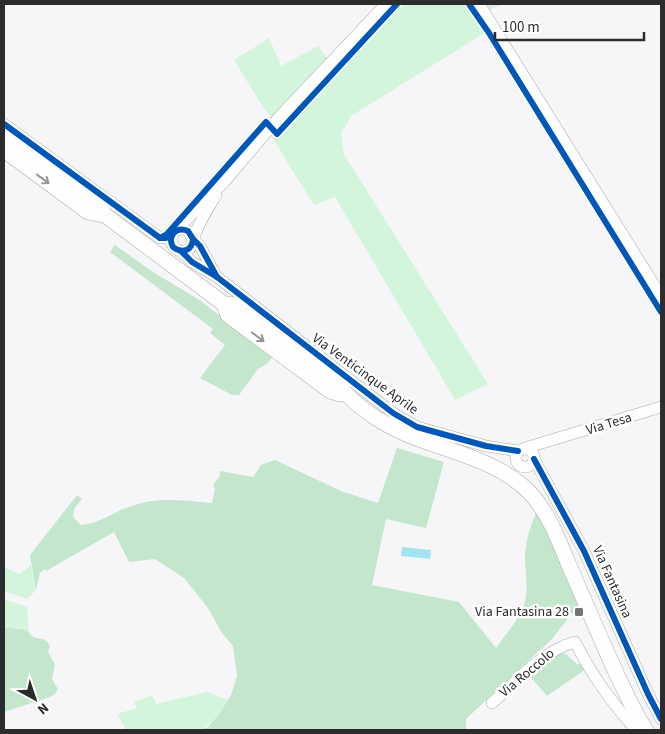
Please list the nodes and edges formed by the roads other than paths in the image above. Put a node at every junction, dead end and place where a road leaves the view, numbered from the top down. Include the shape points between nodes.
1 (386, 4) edge
2 (479, 4) edge
3 (4, 124) edge
4 (4, 136) edge
5 (4, 150) edge
6 (225, 181) junction
7 (104, 215) junction
8 (173, 236) junction
9 (193, 239) junction
10 (158, 254) junction
11 (178, 256) junction
12 (217, 278) junction
13 (661, 296) edge
14 (661, 407) edge
15 (486, 446) junction
16 (528, 453) junction
17 (520, 465) junction
18 (551, 488) junction
19 (492, 703) dead end
20 (661, 719) edge
21 (640, 728) edge

1 - 6 street
2 - 13 street
3 - 8 street via 160,238
4 - 7 street, Via Venticinque Aprile via 95,202
5 -> 7 street, Via Venticinque Aprile via 88,212
6 - 8 street
6 - 9 street
7 - 10 street, Via Venticinque Aprile
8 - 9 street via 188,231
8 - 10 street
8 - 11 street via 173,247
9 - 11 street via 188,249
9 - 12 street, Via Venticinque Aprile
10 - 11 street, Via Venticinque Aprile
11 - 12 street, Via Venticinque Aprile
11 - 21 street, Via Venticinque Aprile via 224,304 236,305 337,383 346,396 374,416 398,430 494,467 530,493 556,534
12 - 15 street, Via Venticinque Aprile via 393,413 417,427
14 - 16 street, Via Tesa via 556,440
15 - 16 street, Via Venticinque Aprile
15 - 17 street, Via Venticinque Aprile
16 - 17 street via 515,457
16 - 17 street via 530,466
16 - 18 street, Via Fantasina
17 - 18 street, Via Fantasina
18 - 20 street, Via Fantasina via 584,551
19 - 21 street, Via Roccolo via 547,654 575,642 609,698

